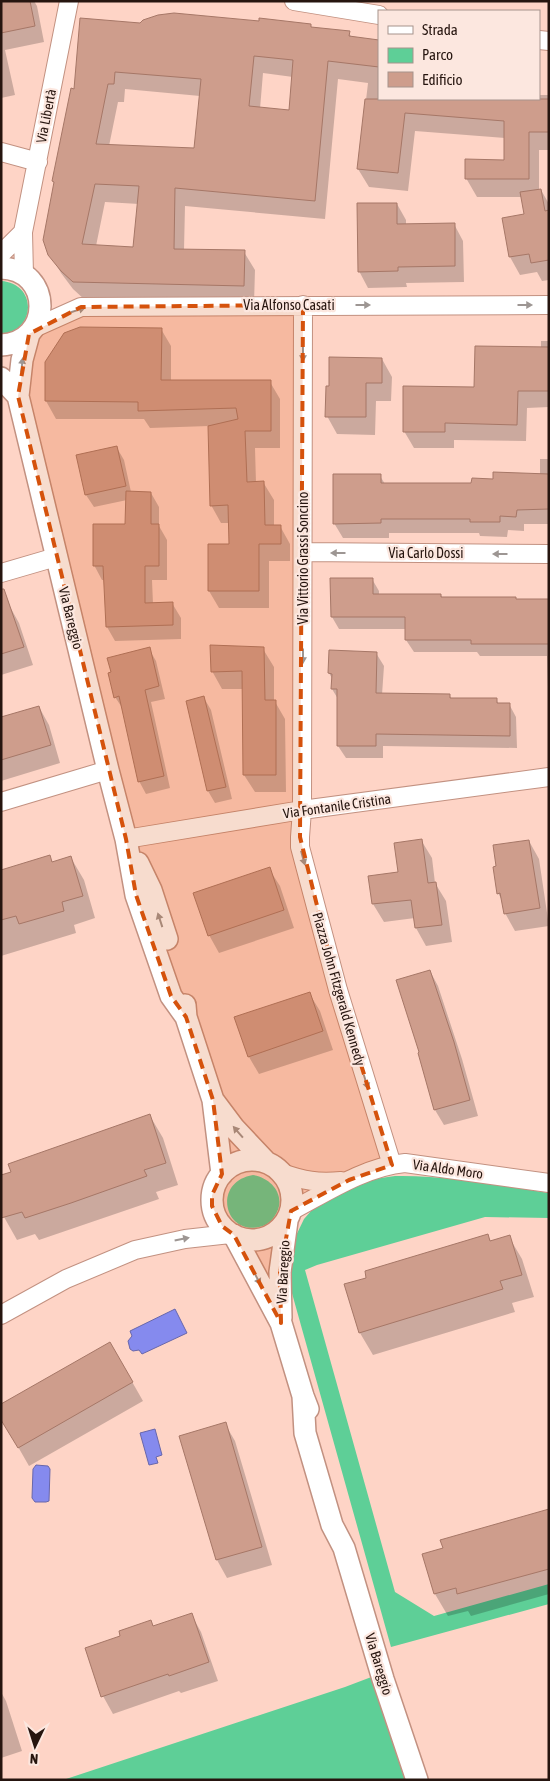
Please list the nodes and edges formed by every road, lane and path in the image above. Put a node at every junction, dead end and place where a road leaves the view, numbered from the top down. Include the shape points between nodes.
1 (69, 1) edge
2 (294, 1) edge
3 (378, 15) edge
4 (1, 152) edge
5 (38, 162) junction
6 (23, 232) junction
7 (1, 254) edge
8 (1, 268) edge
9 (24, 275) junction
10 (303, 305) junction
11 (549, 305) edge
12 (31, 331) junction
13 (1, 344) edge
14 (1, 378) edge
15 (18, 396) junction
16 (303, 552) junction
17 (549, 554) edge
18 (56, 557) junction
19 (1, 573) edge
20 (108, 770) junction
21 (549, 777) edge
22 (1, 802) edge
23 (302, 810) junction
24 (126, 839) junction
25 (213, 1100) junction
26 (392, 1164) junction
27 (274, 1168) junction
28 (222, 1174) junction
29 (349, 1180) junction
30 (549, 1183) edge
31 (289, 1216) junction
32 (232, 1235) junction
33 (1, 1315) edge
34 (281, 1323) junction
35 (417, 1780) edge

1 - 5 street, Via Libertà
2 - 3 street
4 - 5 street
5 - 6 street, Via Libertà
6 - 7 street
6 - 9 street, Via Libertà
8 - 9 street
9 - 12 street, Via Bareggio via 34,284 40,303 39,316
10 -> 11 street, Via Alfonso Casati
12 -> 10 street, Via Alfonso Casati via 82,307
10 -> 16 street, Via Vittorio Grassi Soncino
12 - 13 street via 18,341
15 -> 12 street, Via Bareggio via 22,360
14 - 15 street
15 - 18 street, Via Bareggio
17 -> 16 street, Via Carlo Dossi
16 -> 23 street, Via Vittorio Grassi Soncino
18 - 19 street
18 - 20 street, Via Bareggio
20 - 22 street
20 - 24 street, Via Bareggio
21 - 23 street, Via Fontanile Cristina
23 - 24 street, Via Fontanile Cristina
23 -> 26 street, Piazza John Fitzgerald Kennedy via 300,847 338,990
24 - 25 street, Via Bareggio via 136,895 171,996 186,1017
27 -> 25 street, Via Bareggio via 234,1128
25 - 28 street, Via Bareggio
26 - 29 street, Via Aldo Moro
26 - 30 street, Via Aldo Moro via 406,1163
27 - 28 street via 258,1160 242,1161
27 - 29 street via 301,1180 322,1183
27 - 31 street, Via Bareggio via 292,1191
28 - 32 street, Via Bareggio via 212,1195 212,1206 218,1222
29 - 31 street
31 - 32 street, Via Bareggio via 271,1236 251,1240
31 - 34 street, Via Bareggio via 280,1272
33 -> 32 street via 66,1279 135,1250 185,1239
32 -> 34 street, Via Bareggio
34 - 35 street, Via Bareggio via 302,1396 316,1427 342,1521 344,1548

